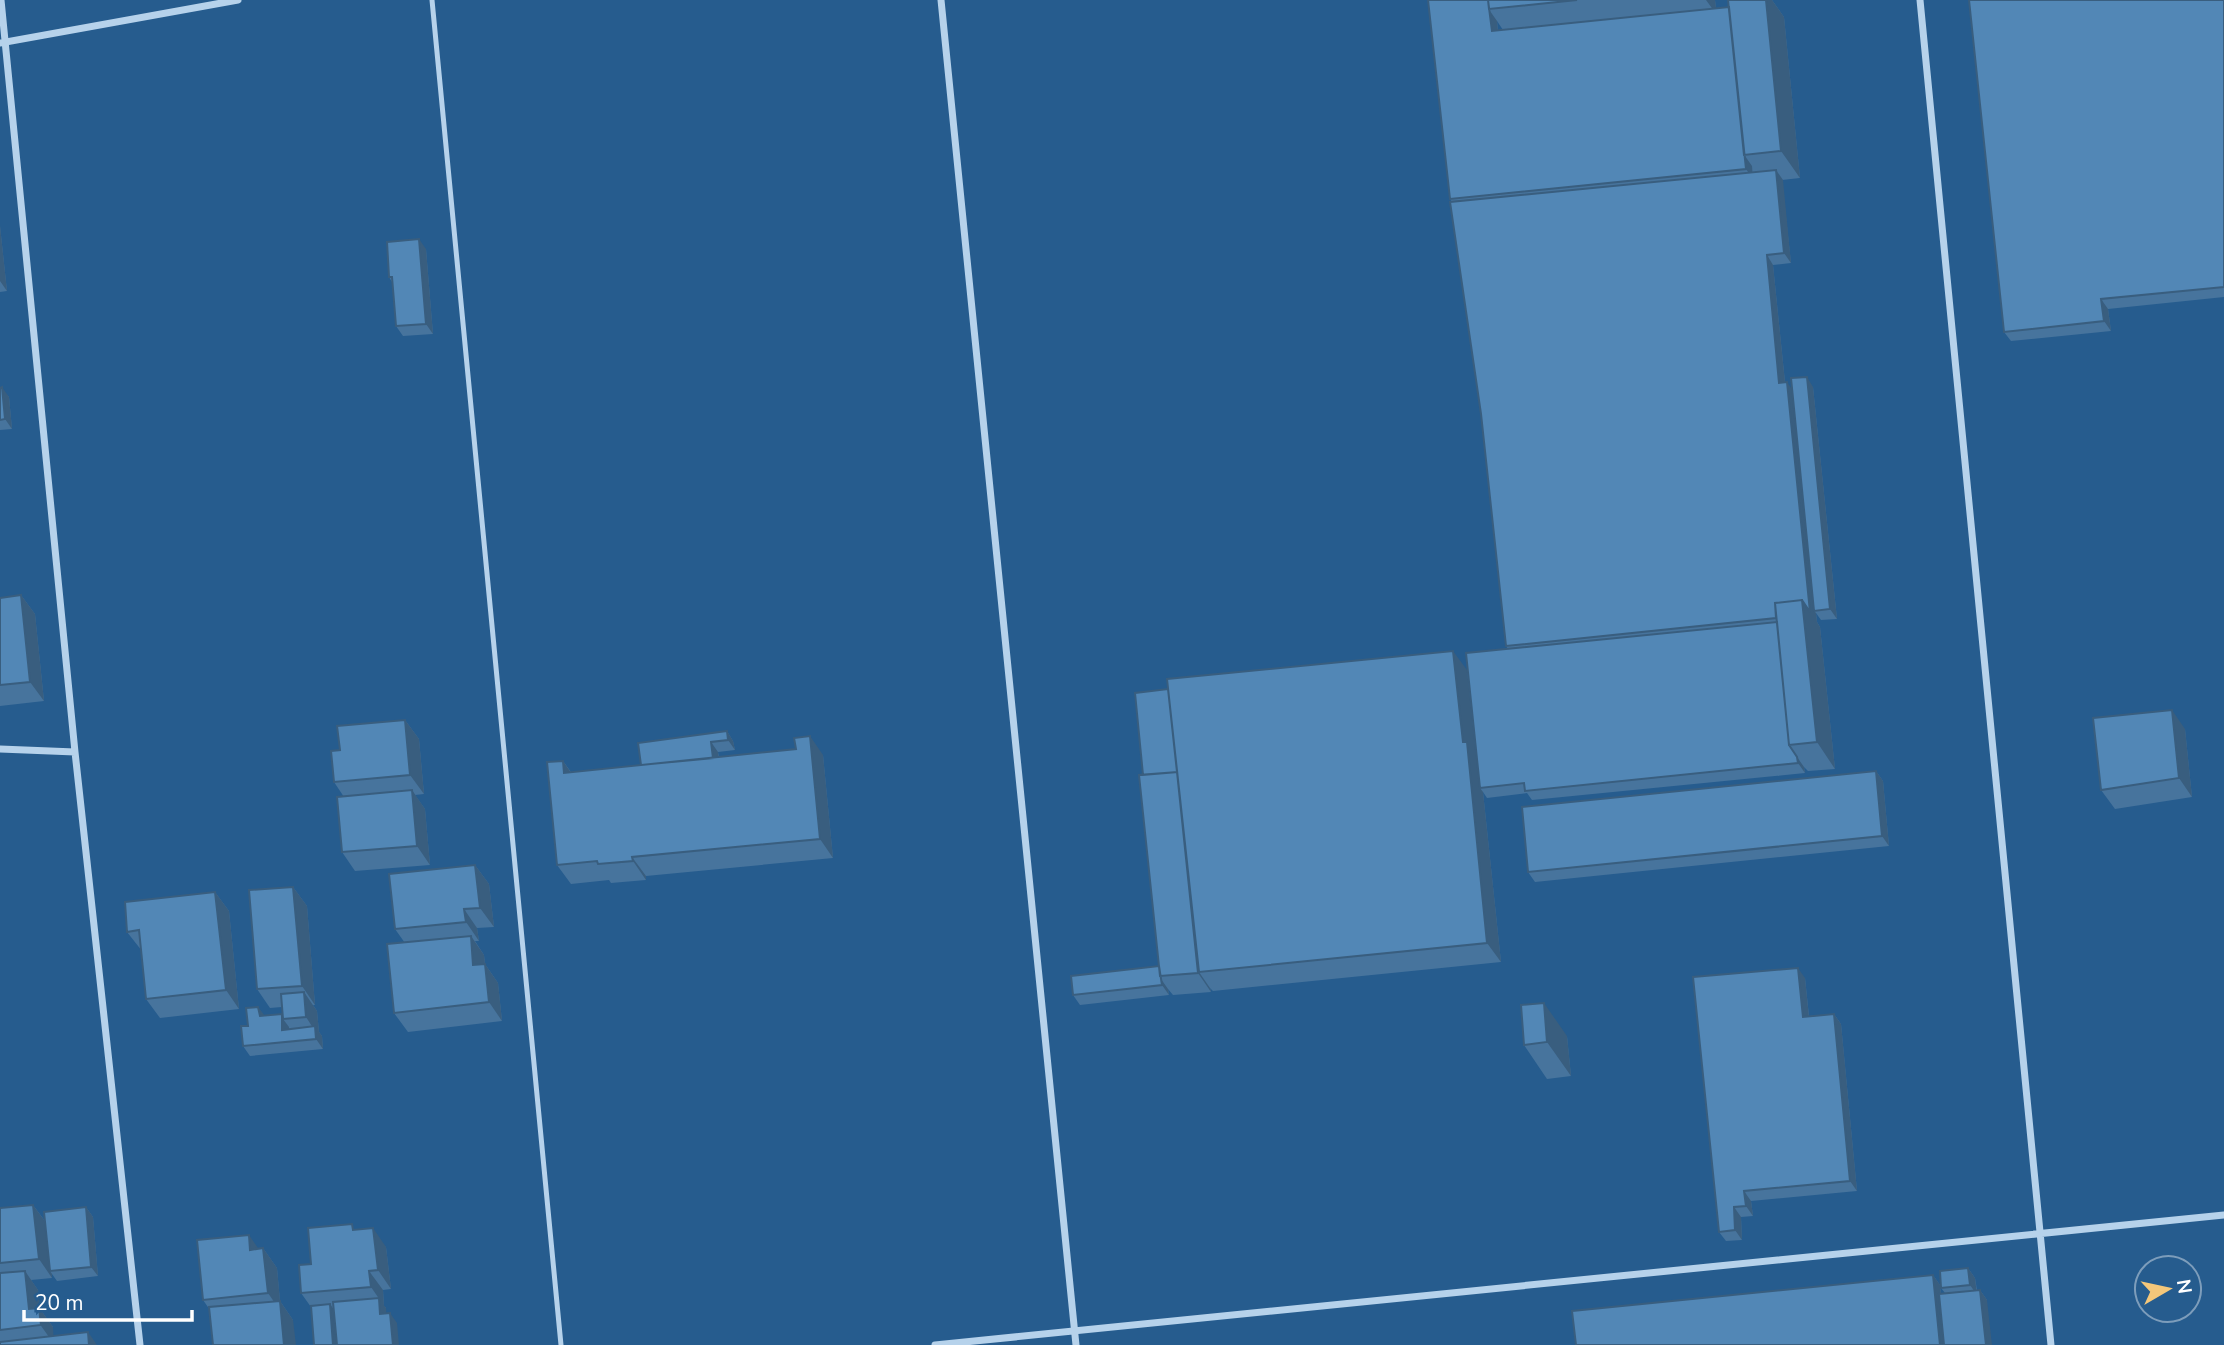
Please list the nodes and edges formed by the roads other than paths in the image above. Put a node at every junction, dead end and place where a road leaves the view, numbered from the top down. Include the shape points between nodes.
1 (1, 0) edge
2 (238, 0) edge
3 (432, 0) edge
4 (941, 0) edge
5 (1920, 0) edge
6 (3, 43) edge
7 (0, 749) edge
8 (75, 752) junction
9 (2224, 1215) edge
10 (2041, 1233) junction
11 (1074, 1331) junction
12 (140, 1345) edge
13 (561, 1345) edge
14 (935, 1345) edge
15 (1076, 1345) edge
16 (2051, 1345) edge

1 - 6 street
2 - 6 street
3 - 13 lane
4 - 11 street
5 - 10 street
6 - 8 street
7 - 8 street
8 - 12 street
9 - 10 street
10 - 11 street
10 - 16 street
11 - 14 street
11 - 15 street

